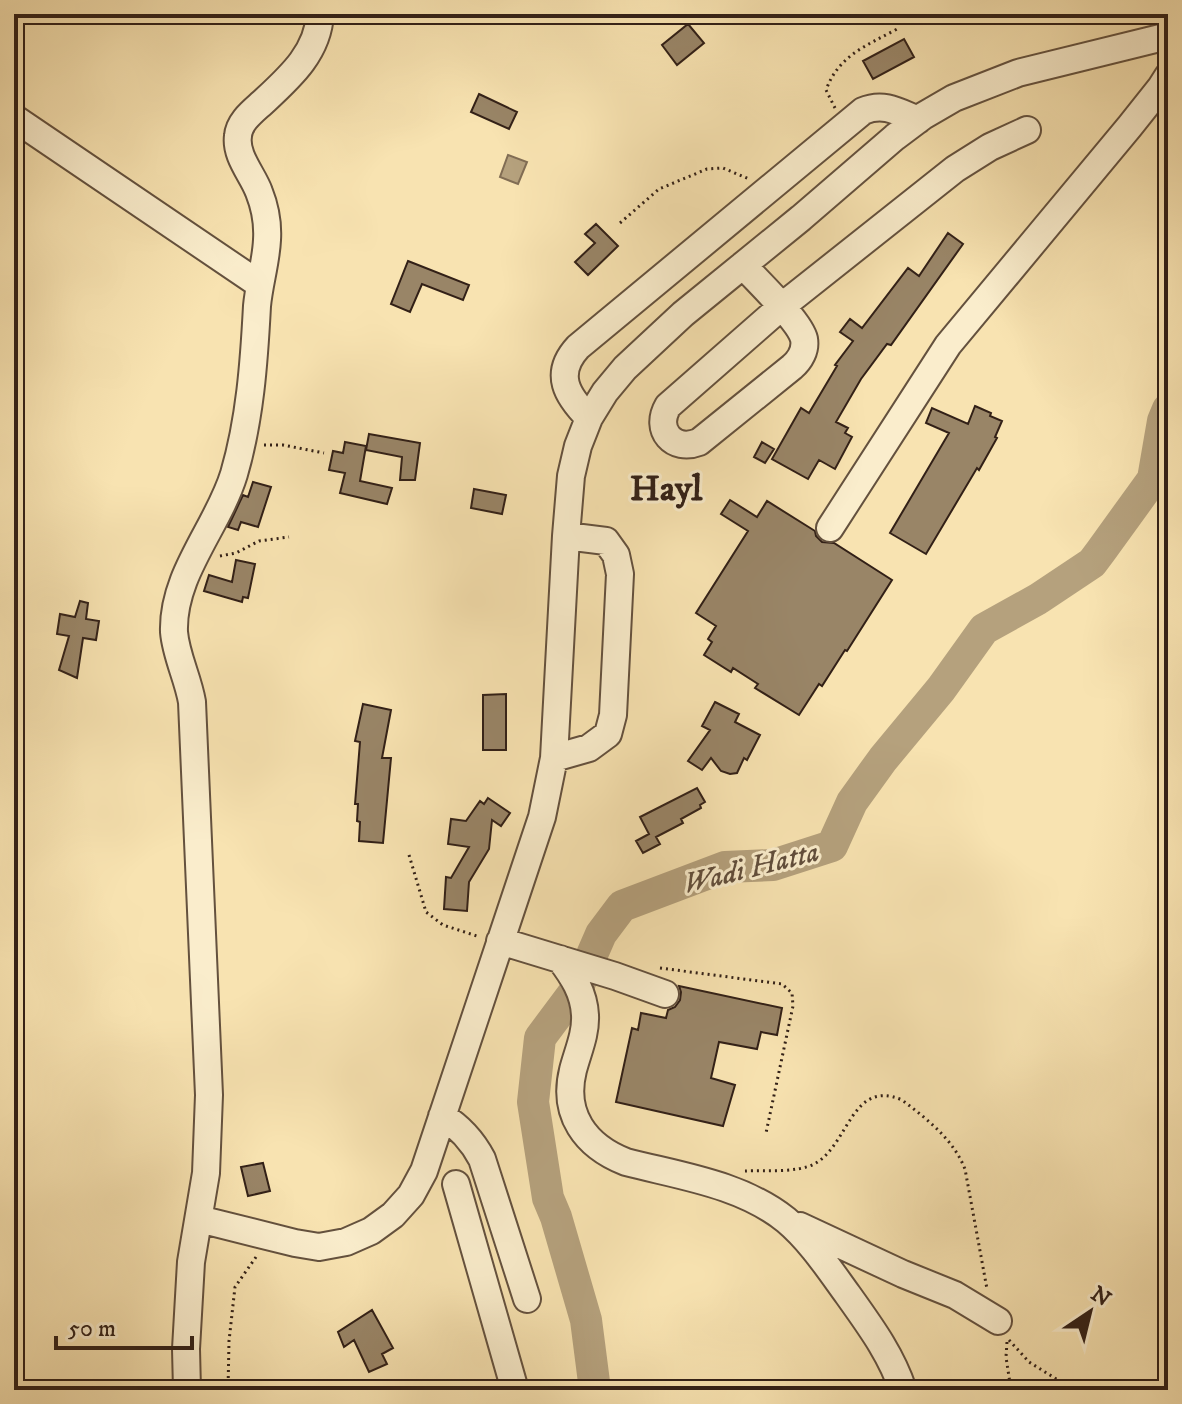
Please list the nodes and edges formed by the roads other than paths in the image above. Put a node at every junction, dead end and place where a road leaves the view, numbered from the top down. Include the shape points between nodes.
1 (320, 14) edge
2 (1168, 36) edge
3 (1168, 76) edge
4 (14, 118) edge
5 (918, 120) junction
6 (1027, 130) dead end
7 (743, 265) junction
8 (259, 284) junction
9 (781, 307) junction
10 (589, 418) junction
11 (830, 528) dead end
12 (566, 536) junction
13 (554, 758) junction
14 (500, 941) junction
15 (585, 978) junction
16 (665, 994) dead end
17 (442, 1116) junction
18 (493, 1189) junction
19 (199, 1219) junction
20 (785, 1220) junction
21 (527, 1299) dead end
22 (998, 1321) road end
23 (187, 1390) edge
24 (515, 1390) edge
25 (903, 1390) edge

1 - 8 street via 304,59 248,117 237,137 265,209 267,239
2 - 5 street via 1018,73 954,98
3 - 11 street via 948,345
4 - 8 street
5 - 7 street
5 - 10 street via 892,108 863,111 573,353 565,386
6 - 9 street via 955,169
7 - 9 street
7 - 10 street via 625,368
8 - 19 street via 241,449 230,486 192,561 174,630 192,702 208,1061 209,1129
9 - 9 street via 804,338 798,361 699,442 672,441 663,420 668,406
10 - 12 street via 571,476
12 - 13 street
12 - 13 street via 606,541 616,555 620,574 613,715 608,734 589,748
13 - 14 street via 542,817
14 - 15 street via 560,959
14 - 17 street
15 - 16 street
15 - 20 street via 585,1026 569,1092 583,1132 626,1162 738,1192
17 - 18 street via 470,1138
17 - 19 street via 411,1195 371,1231 346,1242 319,1247
18 - 21 street
18 - 24 street via 458,1192
19 - 23 street via 191,1262
20 - 22 street via 955,1295
20 - 25 street via 821,1258 878,1337

